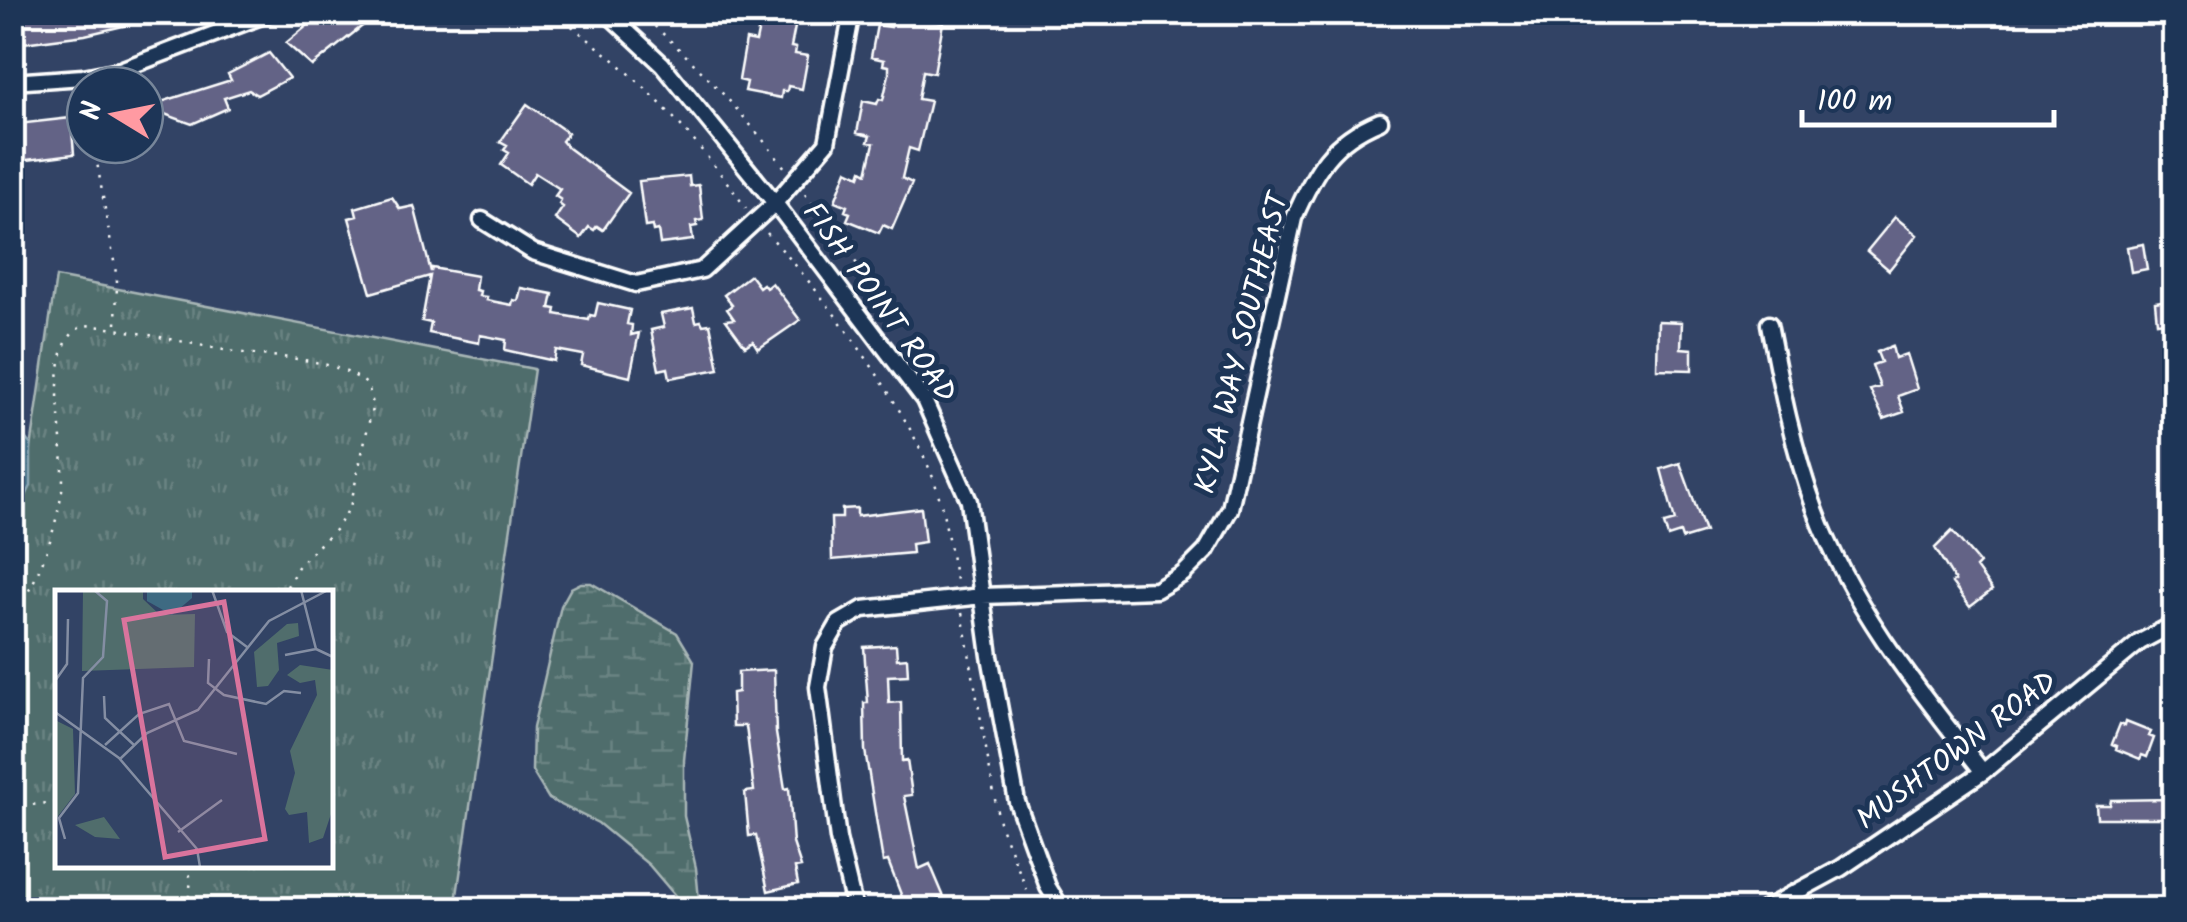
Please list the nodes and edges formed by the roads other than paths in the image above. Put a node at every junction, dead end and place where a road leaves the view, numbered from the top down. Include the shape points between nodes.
1 (272, 12) edge
2 (606, 12) edge
3 (852, 12) edge
4 (12, 82) edge
5 (1380, 121) dead end
6 (775, 202) junction
7 (482, 220) dead end
8 (1769, 324) dead end
9 (982, 596) junction
10 (2174, 624) edge
11 (1983, 772) junction
12 (855, 910) edge
13 (1062, 910) edge
14 (1763, 910) edge

1 - 4 street via 120,70
2 - 6 street, FISH POINT ROAD via 662,64
3 - 6 street via 827,144
5 - 9 street, KYLA WAY SOUTHEAST via 1327,155 1294,218 1230,509 1206,551 1156,590
6 - 7 street via 702,270 636,284 533,252
6 - 9 street, FISH POINT ROAD via 924,400 969,501
8 - 11 street via 1788,425 1816,513 1864,610
9 - 12 street, KYLA WAY SOUTHEAST via 863,609 839,623 825,646 818,687 838,840
9 - 13 street, FISH POINT ROAD via 1017,802
10 - 11 street, MUSHTOWN ROAD via 2140,642
11 - 14 street, MUSHTOWN ROAD via 1842,868

